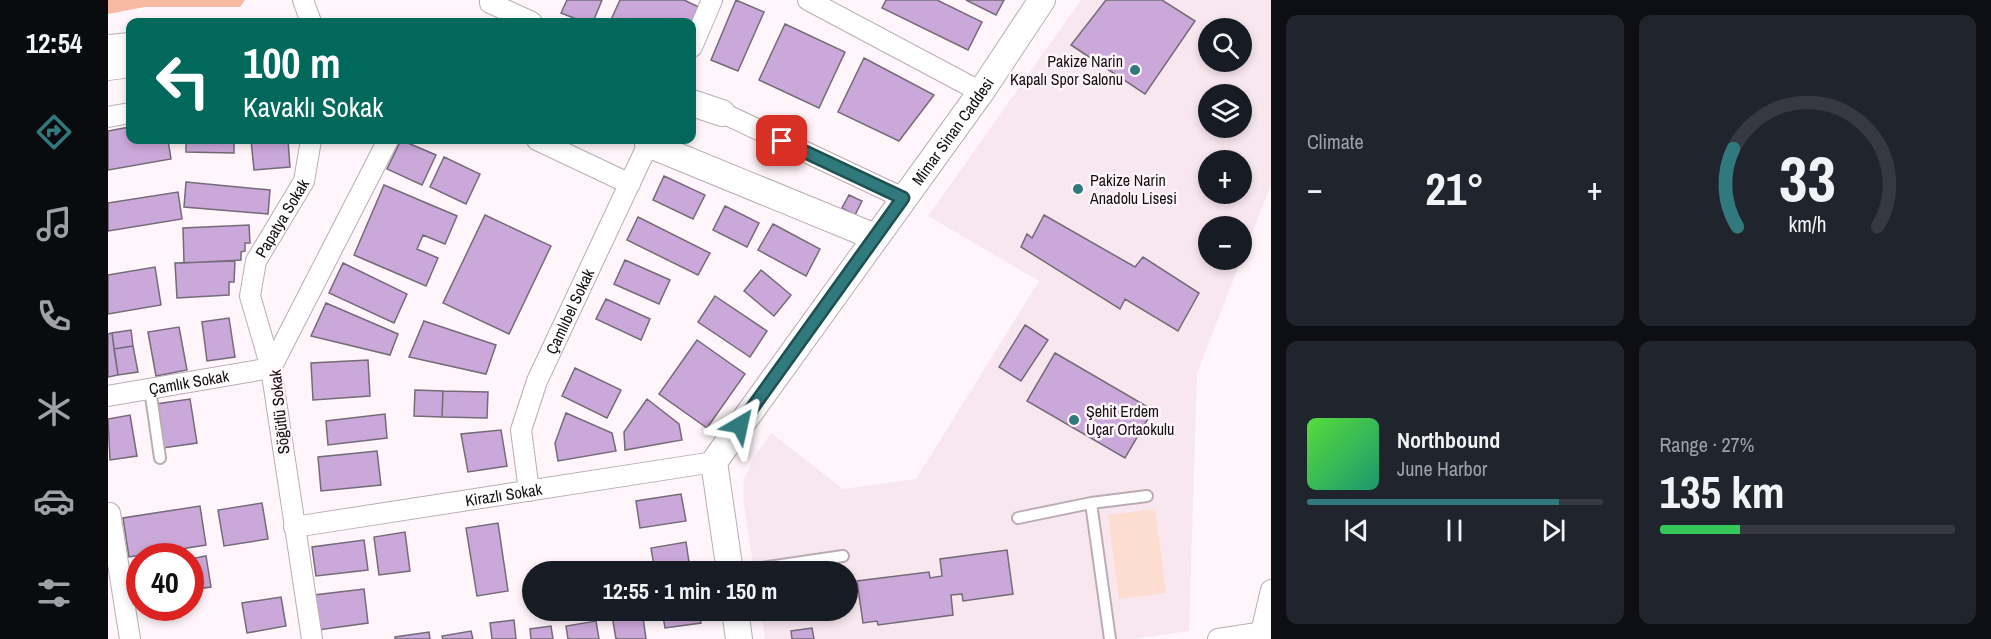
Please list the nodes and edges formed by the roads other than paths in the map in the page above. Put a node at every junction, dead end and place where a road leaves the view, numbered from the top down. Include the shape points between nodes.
1 (303, 0) edge
2 (712, 0) edge
3 (808, 0) edge
4 (1042, 0) edge
5 (490, 1) edge
6 (310, 18) edge
7 (524, 18) edge
8 (696, 38) edge
9 (126, 46) edge
10 (108, 48) edge
11 (126, 65) edge
12 (108, 67) edge
13 (981, 92) junction
14 (696, 99) edge
15 (696, 104) edge
16 (696, 110) edge
17 (722, 113) junction
18 (126, 114) edge
19 (108, 117) edge
20 (310, 144) edge
21 (386, 144) edge
22 (545, 144) edge
23 (648, 144) edge
24 (654, 144) edge
25 (630, 184) junction
26 (903, 198) junction
27 (875, 237) junction
28 (271, 368) junction
29 (150, 389) junction
30 (108, 396) edge
31 (160, 458) dead end
32 (714, 462) junction
33 (529, 491) junction
34 (1146, 496) dead end
35 (1091, 503) junction
36 (110, 513) dead end
37 (1018, 518) dead end
38 (294, 527) junction
39 (843, 556) dead end
40 (730, 561) edge
41 (808, 561) edge
42 (1271, 590) edge
43 (737, 621) edge
44 (1266, 631) edge
45 (130, 639) edge
46 (312, 639) edge
47 (739, 639) edge
48 (1110, 639) edge
49 (1218, 639) edge

1 - 6 street
2 - 8 street
3 - 13 street
4 - 13 street, Mimar Sinan Caddesi
5 - 7 street
9 - 10 street
11 - 12 street
13 - 26 street, Mimar Sinan Caddesi
14 - 17 street
15 - 17 street
16 - 17 street
17 - 26 street
18 - 19 street
20 - 28 street, Papatya Sokak via 304,181 256,261 250,296
21 - 28 street, Söğütlü Sokak
22 - 25 street
23 - 25 street, Çamlıbel Sokak
24 - 27 street
25 - 33 street, Çamlıbel Sokak via 537,381 521,430
26 - 27 street, Mimar Sinan Caddesi
27 - 32 street, Mimar Sinan Caddesi
28 - 29 street, Çamlık Sokak
28 - 38 street, Söğütlü Sokak
29 - 30 street, Çamlık Sokak
29 - 31 lane
32 - 33 street, Kirazlı Sokak
32 - 40 street
33 - 38 street, Kirazlı Sokak
34 - 35 lane
35 - 37 lane
35 - 48 lane
36 - 45 street
38 - 46 street, Söğütlü Sokak
39 - 41 lane
42 - 44 street
43 - 47 street
44 - 49 street

